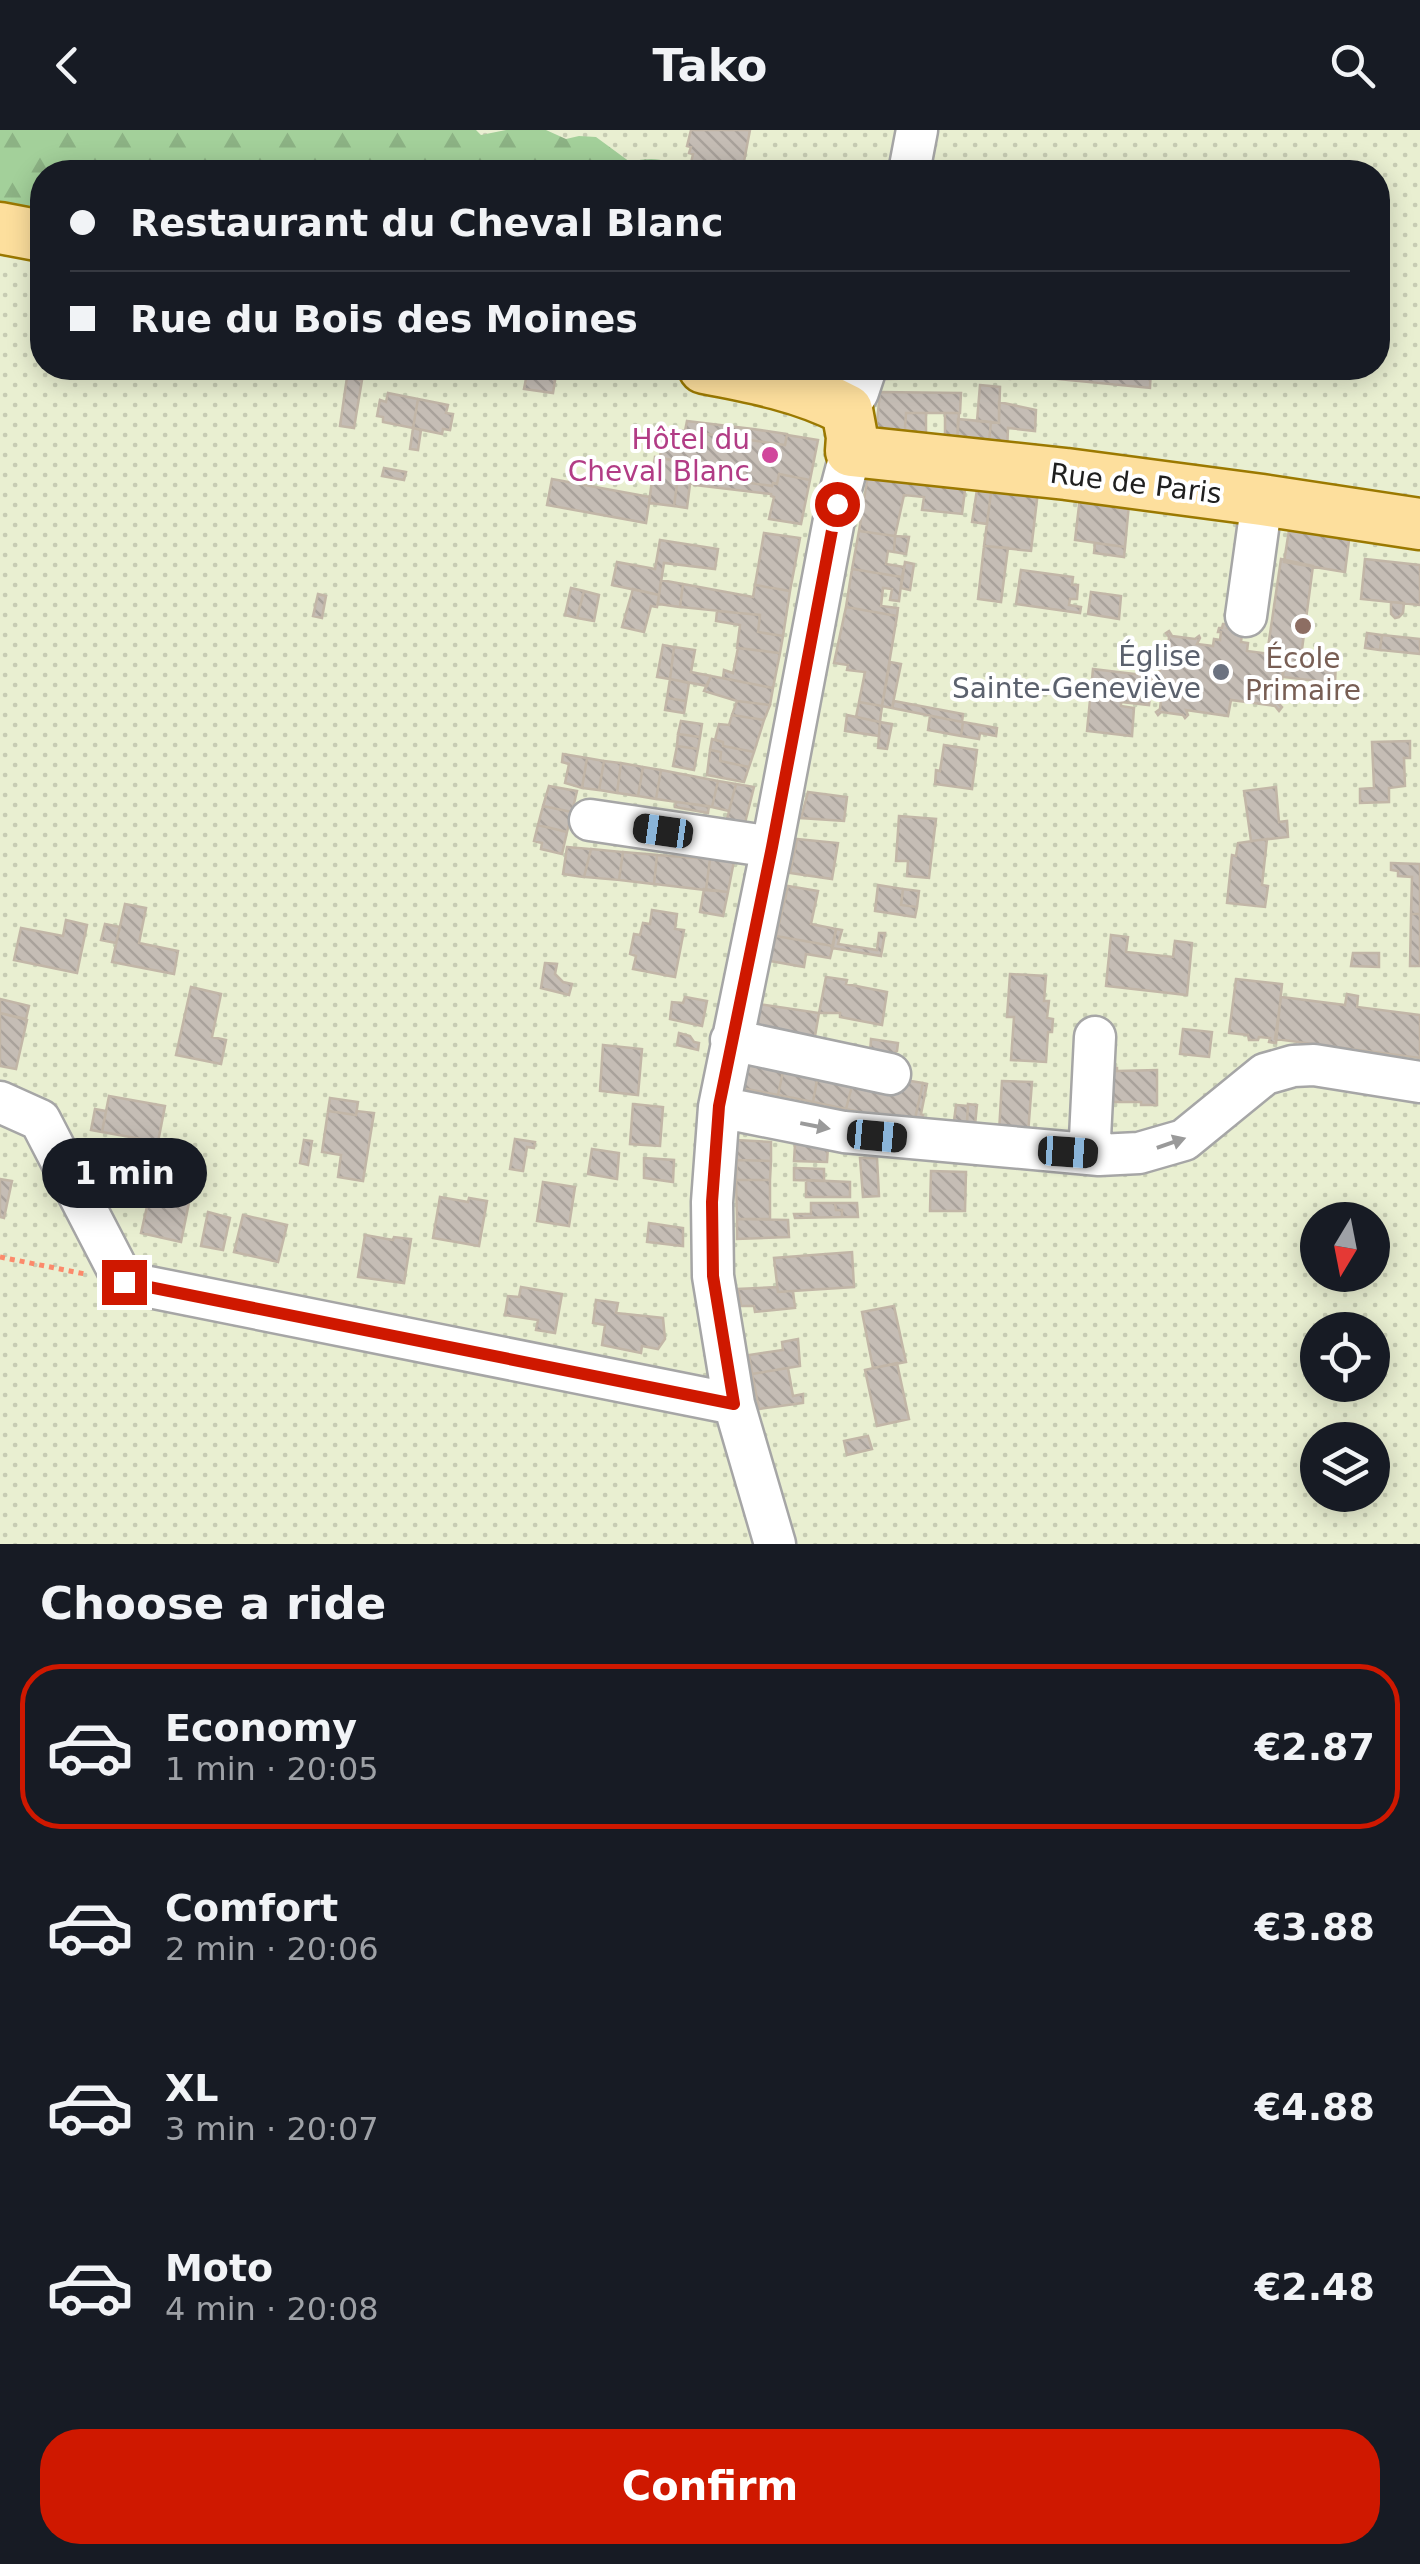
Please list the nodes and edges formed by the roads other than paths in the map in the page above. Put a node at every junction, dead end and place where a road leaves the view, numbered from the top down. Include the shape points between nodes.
1 (917, 130) edge
2 (911, 160) edge
3 (0, 228) edge
4 (30, 234) edge
5 (754, 380) edge
6 (854, 410) edge
7 (1262, 500) junction
8 (1420, 524) edge
9 (1246, 616) dead end
10 (590, 820) dead end
11 (772, 847) junction
12 (1095, 1037) dead end
13 (732, 1040) junction
14 (890, 1074) dead end
15 (1420, 1082) edge
16 (0, 1102) edge
17 (719, 1106) junction
18 (1099, 1154) junction
19 (734, 1404) junction
20 (775, 1544) edge

1 - 2 street
3 - 4 main road
5 - 6 main road, Rue de Paris
6 - 7 main road, Rue de Paris via 976,463
6 - 11 street
7 - 8 main road, Rue de Paris
7 - 9 street
10 - 11 street
11 - 13 street
12 - 18 street via 1090,1138
13 - 14 street
13 - 17 street
18 -> 15 street via 1139,1153 1184,1140 1266,1074 1293,1066
16 - 19 street via 40,1120 124,1282
17 -> 18 street via 844,1132
17 - 19 street via 713,1276
19 - 20 street

